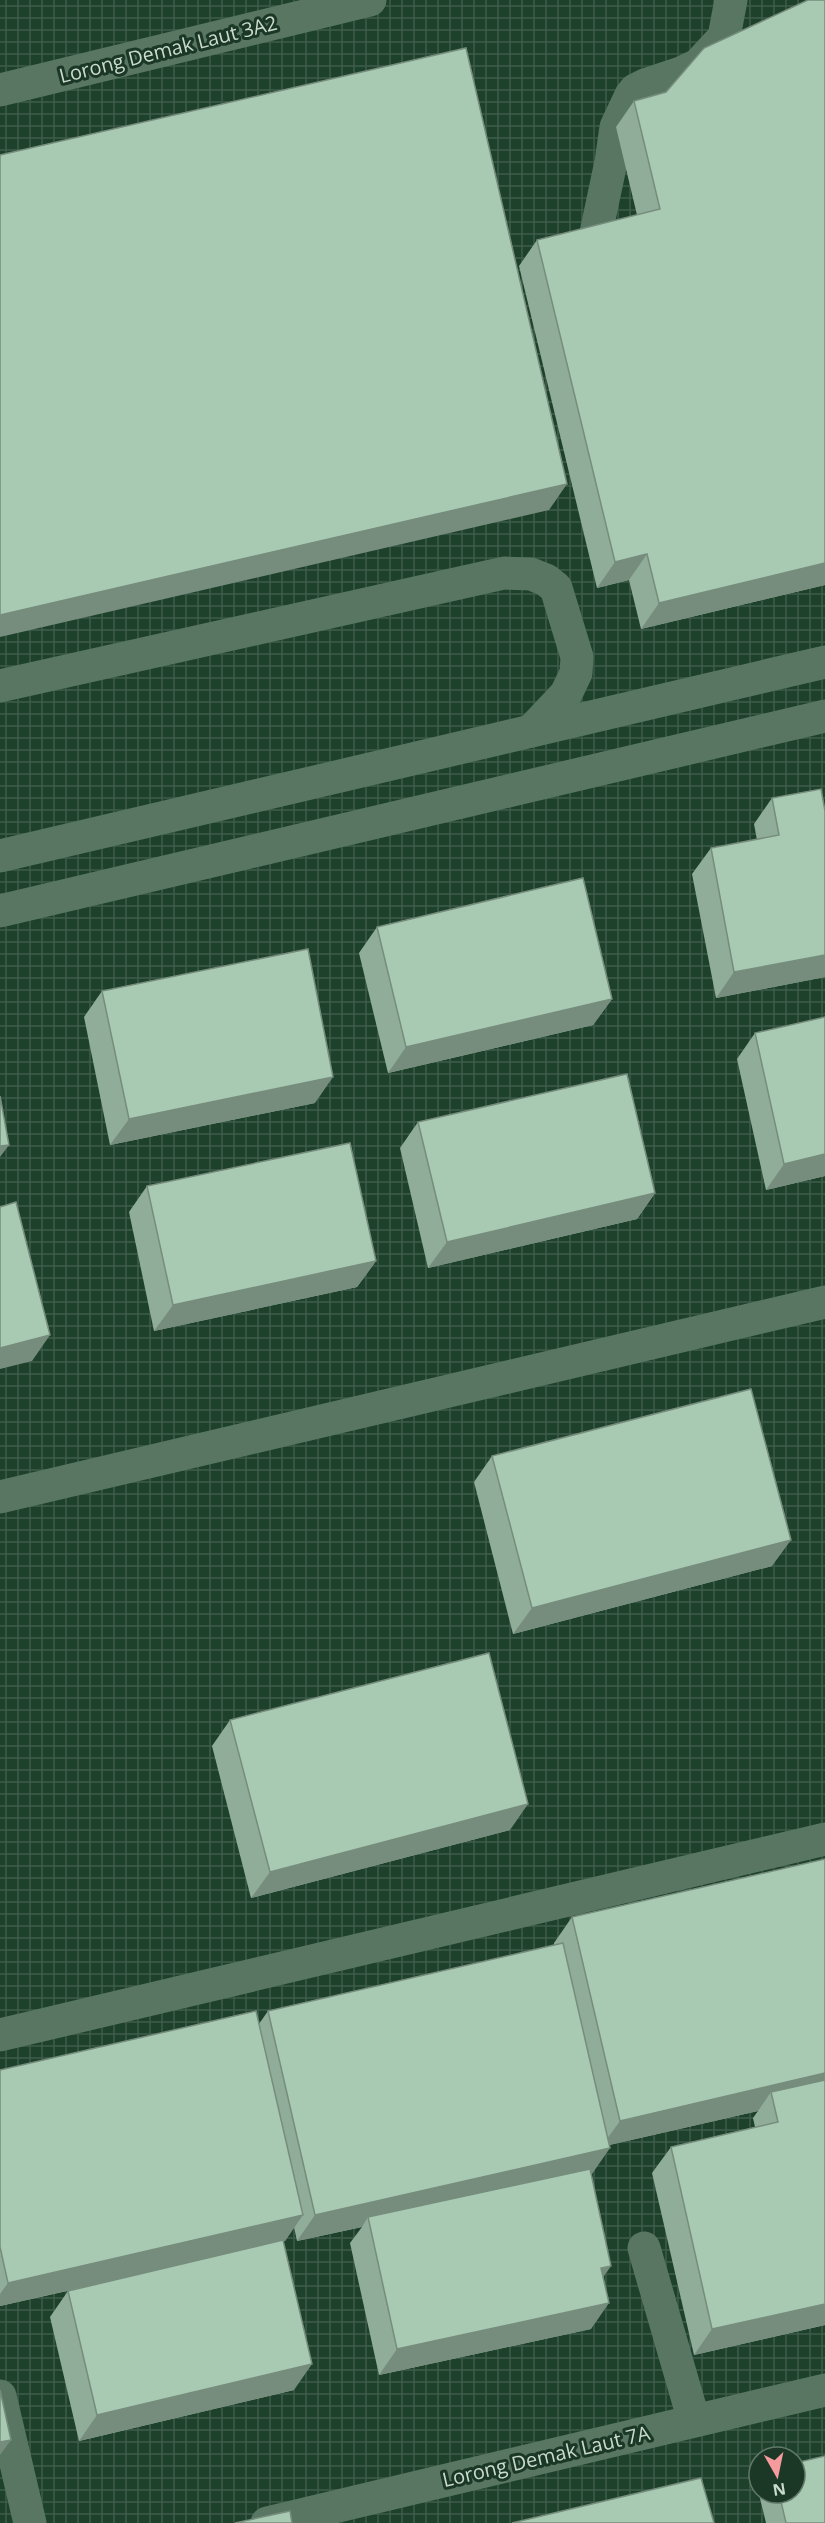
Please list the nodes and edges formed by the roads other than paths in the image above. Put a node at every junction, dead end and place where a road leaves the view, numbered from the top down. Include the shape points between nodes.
1 (370, 0) edge
2 (731, 0) edge
3 (0, 90) edge
4 (596, 233) edge
5 (825, 662) edge
6 (0, 686) edge
7 (825, 716) edge
8 (531, 731) junction
9 (0, 856) edge
10 (0, 911) edge
11 (825, 1302) edge
12 (0, 1497) edge
13 (825, 1839) edge
14 (0, 2035) edge
15 (644, 2248) dead end
16 (825, 2390) edge
17 (0, 2396) edge
18 (694, 2421) junction
19 (30, 2523) edge
20 (267, 2523) edge

1 - 3 street, Lorong Demak Laut 3A2
2 - 4 street via 724,37 698,64 635,90 627,102 616,127
5 - 8 street
6 - 8 street via 504,573 531,574 556,588 577,657 576,673 566,694
7 - 10 street
8 - 9 street
11 - 12 street
13 - 14 street
15 - 18 street
16 - 18 street, Lorong Demak Laut 7A
17 - 19 street
18 - 20 street, Lorong Demak Laut 7A

